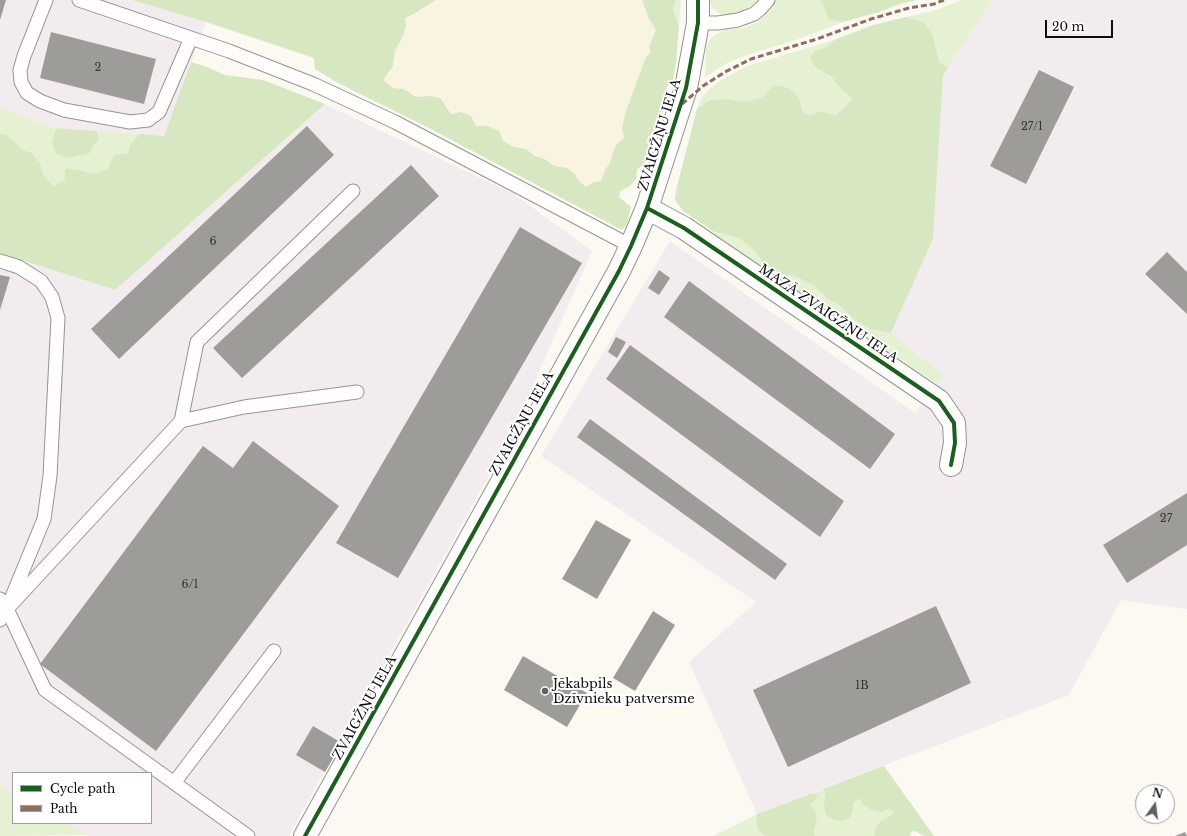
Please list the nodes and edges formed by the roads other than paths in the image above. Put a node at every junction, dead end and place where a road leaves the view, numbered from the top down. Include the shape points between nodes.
1 (46, 0) edge
2 (79, 0) edge
3 (698, 0) edge
4 (768, 0) edge
5 (698, 23) junction
6 (191, 38) junction
7 (353, 191) dead end
8 (647, 208) junction
9 (631, 246) junction
10 (0, 261) edge
11 (357, 392) dead end
12 (181, 421) junction
13 (951, 465) dead end
14 (2, 610) edge
15 (274, 651) dead end
16 (174, 783) junction
17 (248, 836) edge
18 (305, 836) edge

1 - 6 lane via 24,56 20,70 21,82 27,93 64,110 130,122 148,120 159,112
2 - 6 lane
3 - 5 street, ZVAIGŽŅU IELA
4 - 5 lane via 754,14 738,20
5 - 8 street, ZVAIGŽŅU IELA via 686,88
6 - 9 lane via 313,84 395,122
7 - 12 lane via 197,342
8 - 9 street, ZVAIGŽŅU IELA
8 - 13 street, MAZĀ ZVAIGŽŅU IELA via 684,228 939,401 954,423 955,443
9 - 18 street, ZVAIGŽŅU IELA via 616,278
10 - 14 lane via 19,267 41,281 52,297 58,318 50,476 44,519
11 - 12 lane via 244,407
12 - 14 lane
14 - 16 lane via 45,690
15 - 16 lane
16 - 17 lane

